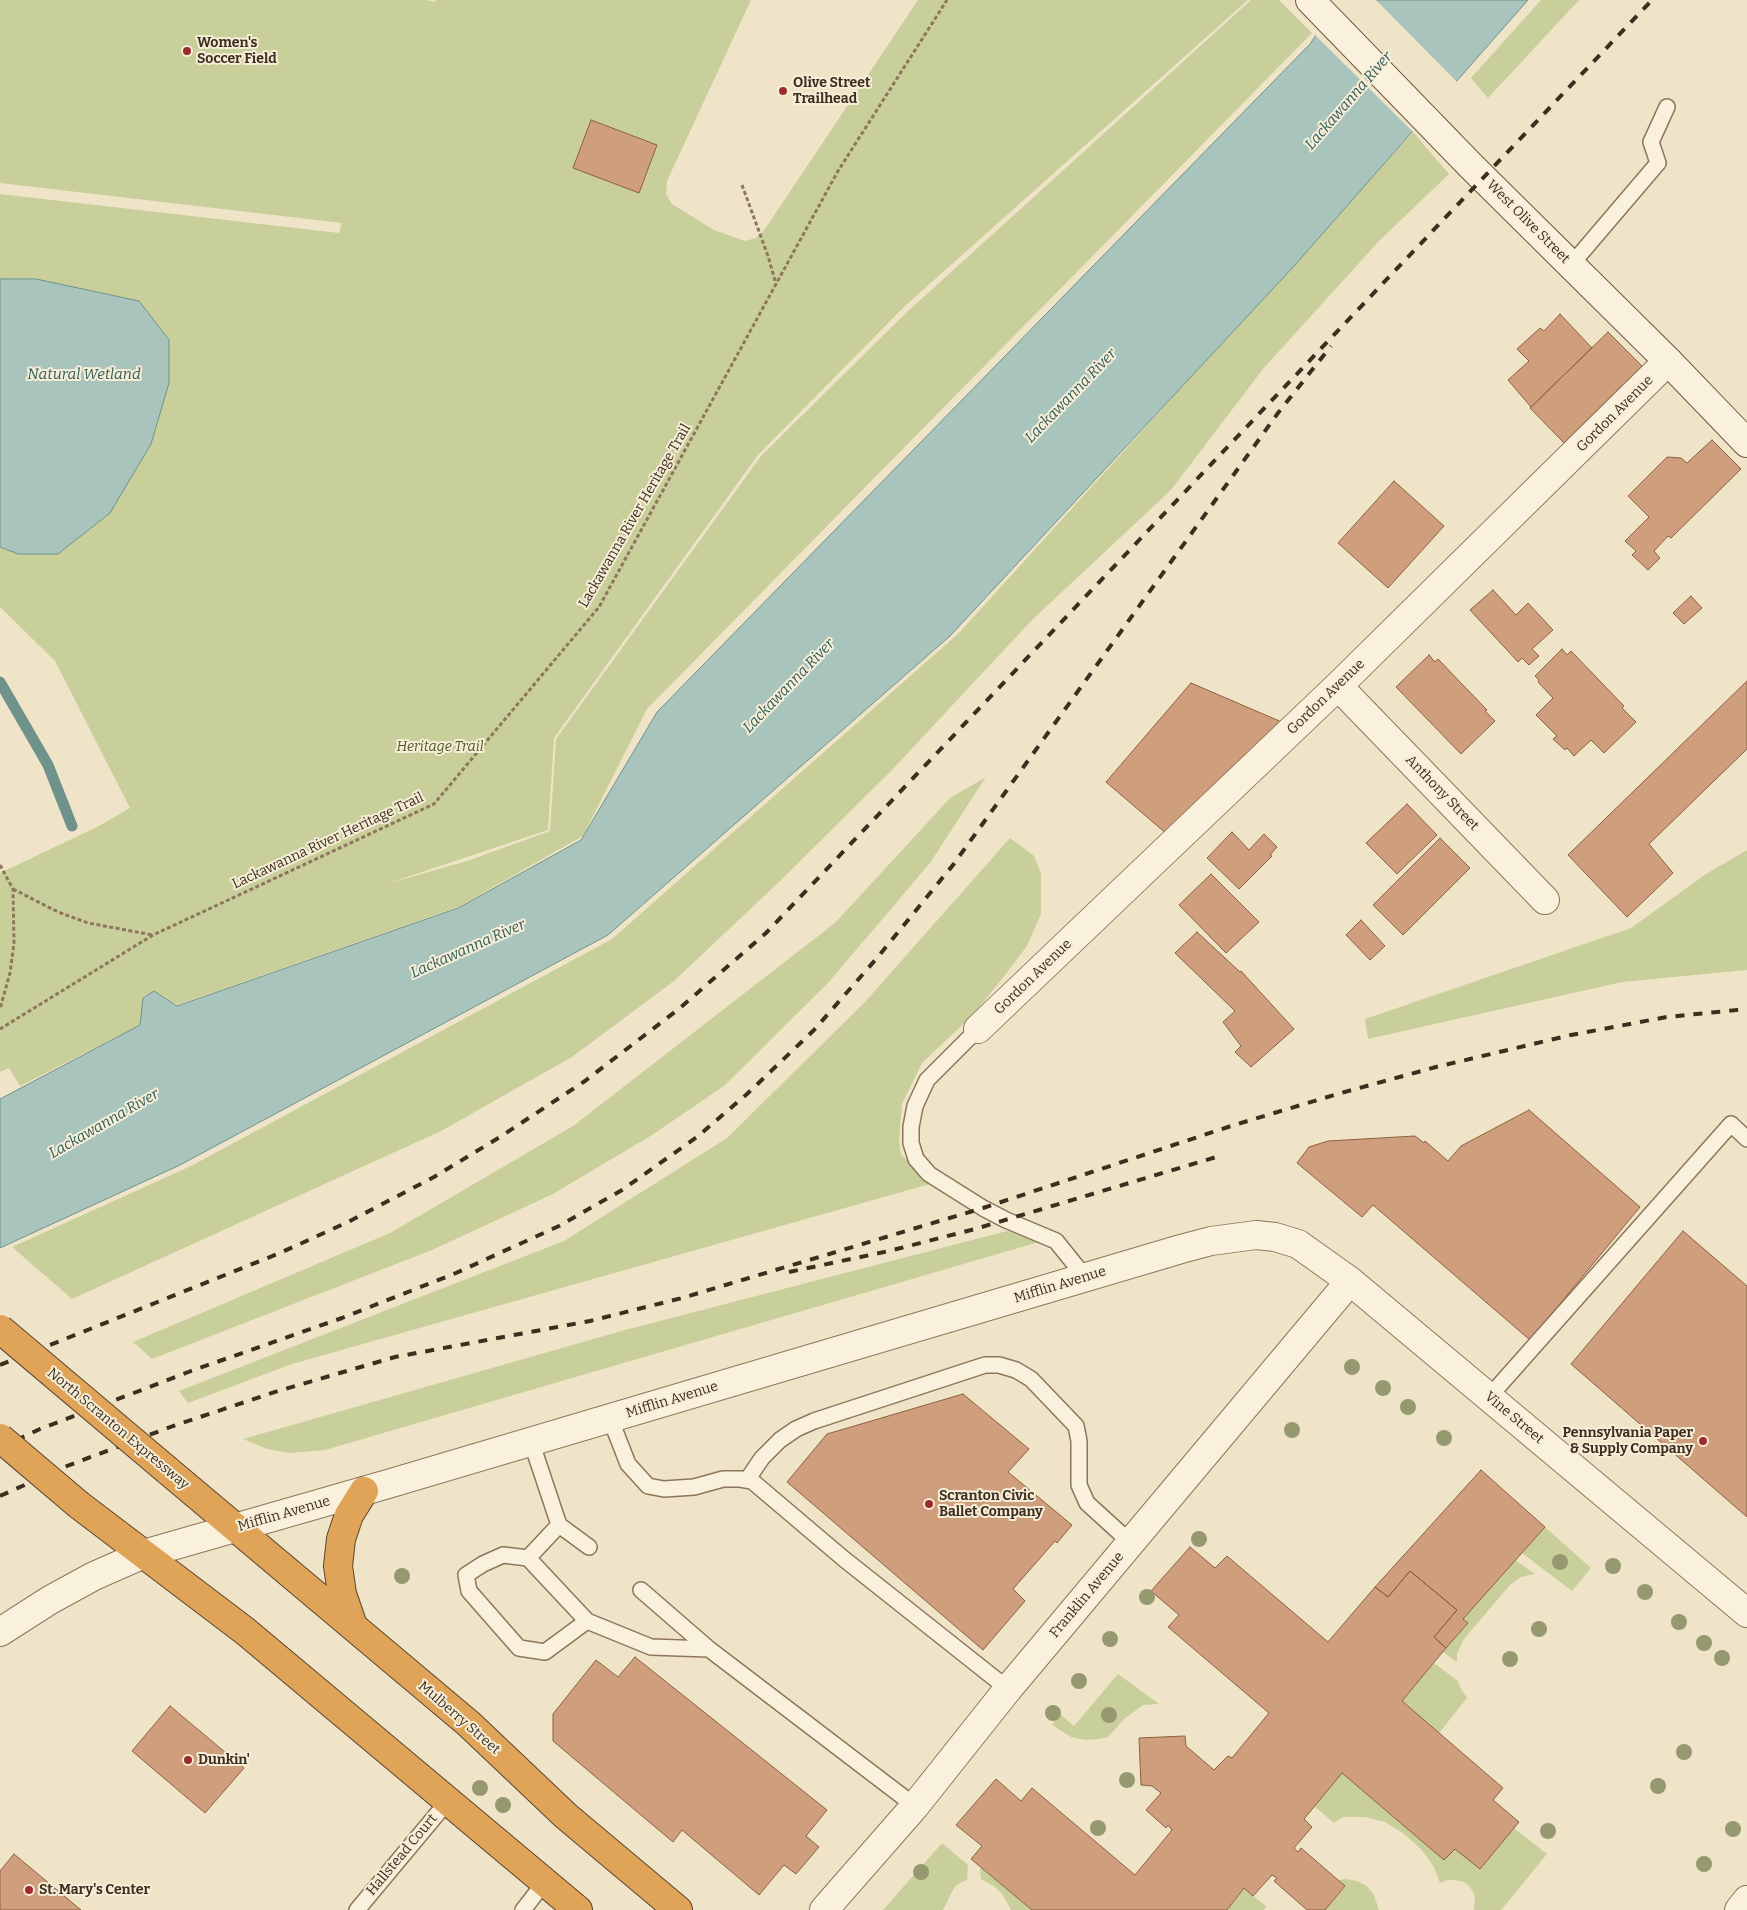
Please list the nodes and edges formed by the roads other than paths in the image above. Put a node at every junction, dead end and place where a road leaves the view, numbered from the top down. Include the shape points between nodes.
1 (1310, 0) edge
2 (1667, 106) dead end
3 (1571, 265) junction
4 (1668, 361) junction
5 (1747, 443) edge
6 (1338, 686) junction
7 (1545, 900) dead end
8 (978, 1029) joint
9 (1747, 1139) edge
10 (1085, 1277) junction
11 (1350, 1281) junction
12 (0, 1329) edge
13 (1489, 1397) junction
14 (610, 1418) junction
15 (0, 1438) edge
16 (531, 1442) junction
17 (747, 1480) junction
18 (364, 1491) junction
19 (559, 1525) junction
20 (237, 1528) junction
21 (1131, 1543) junction
22 (589, 1547) dead end
23 (144, 1554) junction
24 (528, 1558) junction
25 (641, 1590) dead end
26 (1747, 1613) edge
27 (587, 1621) junction
28 (354, 1627) junction
29 (0, 1632) edge
30 (710, 1649) junction
31 (1008, 1690) junction
32 (448, 1801) junction
33 (915, 1806) junction
34 (544, 1883) junction
35 (1747, 1900) edge
36 (357, 1910) edge
37 (523, 1910) edge
38 (578, 1910) edge
39 (678, 1910) edge
40 (824, 1910) edge
41 (1739, 1910) edge

1 - 3 street, West Olive Street
2 - 3 lane via 1651,142 1658,164
3 - 4 street, West Olive Street
4 - 5 street, West Olive Street
4 - 6 street, Gordon Avenue
6 - 7 street, Anthony Street
6 - 8 street, Gordon Avenue
8 - 10 lane via 927,1080 910,1127 910,1143 916,1159 929,1174 983,1208 1056,1241
9 - 13 lane via 1731,1124
10 - 11 street, Mifflin Avenue via 1211,1241 1256,1236 1275,1237 1298,1244
10 - 14 street, Mifflin Avenue
11 - 13 street, Vine Street
11 - 21 street, Franklin Avenue
12 - 20 highway, North Scranton Expressway, bridge
13 - 26 street, Vine Street
14 - 16 street, Mifflin Avenue
14 - 17 lane via 628,1464 648,1486 664,1489 694,1487 722,1479
15 - 23 highway, bridge via 79,1505
16 - 18 street, Mifflin Avenue
16 - 19 lane
17 - 21 lane via 780,1440 814,1420 985,1366 999,1366 1016,1370 1031,1379 1076,1426 1079,1485 1087,1503
17 - 31 lane via 763,1489 844,1560
18 - 20 street, Mifflin Avenue
18 - 28 highway via 349,1515 341,1538 338,1566 342,1594
19 - 22 lane
19 - 24 lane
20 - 23 street, Mifflin Avenue
20 - 28 highway, Mulberry Street
21 - 31 street, Franklin Avenue
23 - 29 street, Mifflin Avenue via 94,1576
23 - 32 highway via 245,1631
24 - 27 lane
24 - 27 lane via 504,1555 466,1575 469,1591 519,1648 545,1652
25 - 30 lane
27 - 30 lane via 651,1647
28 - 39 highway, Mulberry Street via 469,1724 566,1816
30 - 33 lane
31 - 33 street, Franklin Avenue
32 - 34 highway
32 - 36 lane, Hallstead Court
33 - 40 street, Franklin Avenue
34 - 37 lane
34 - 38 highway
35 - 41 street

